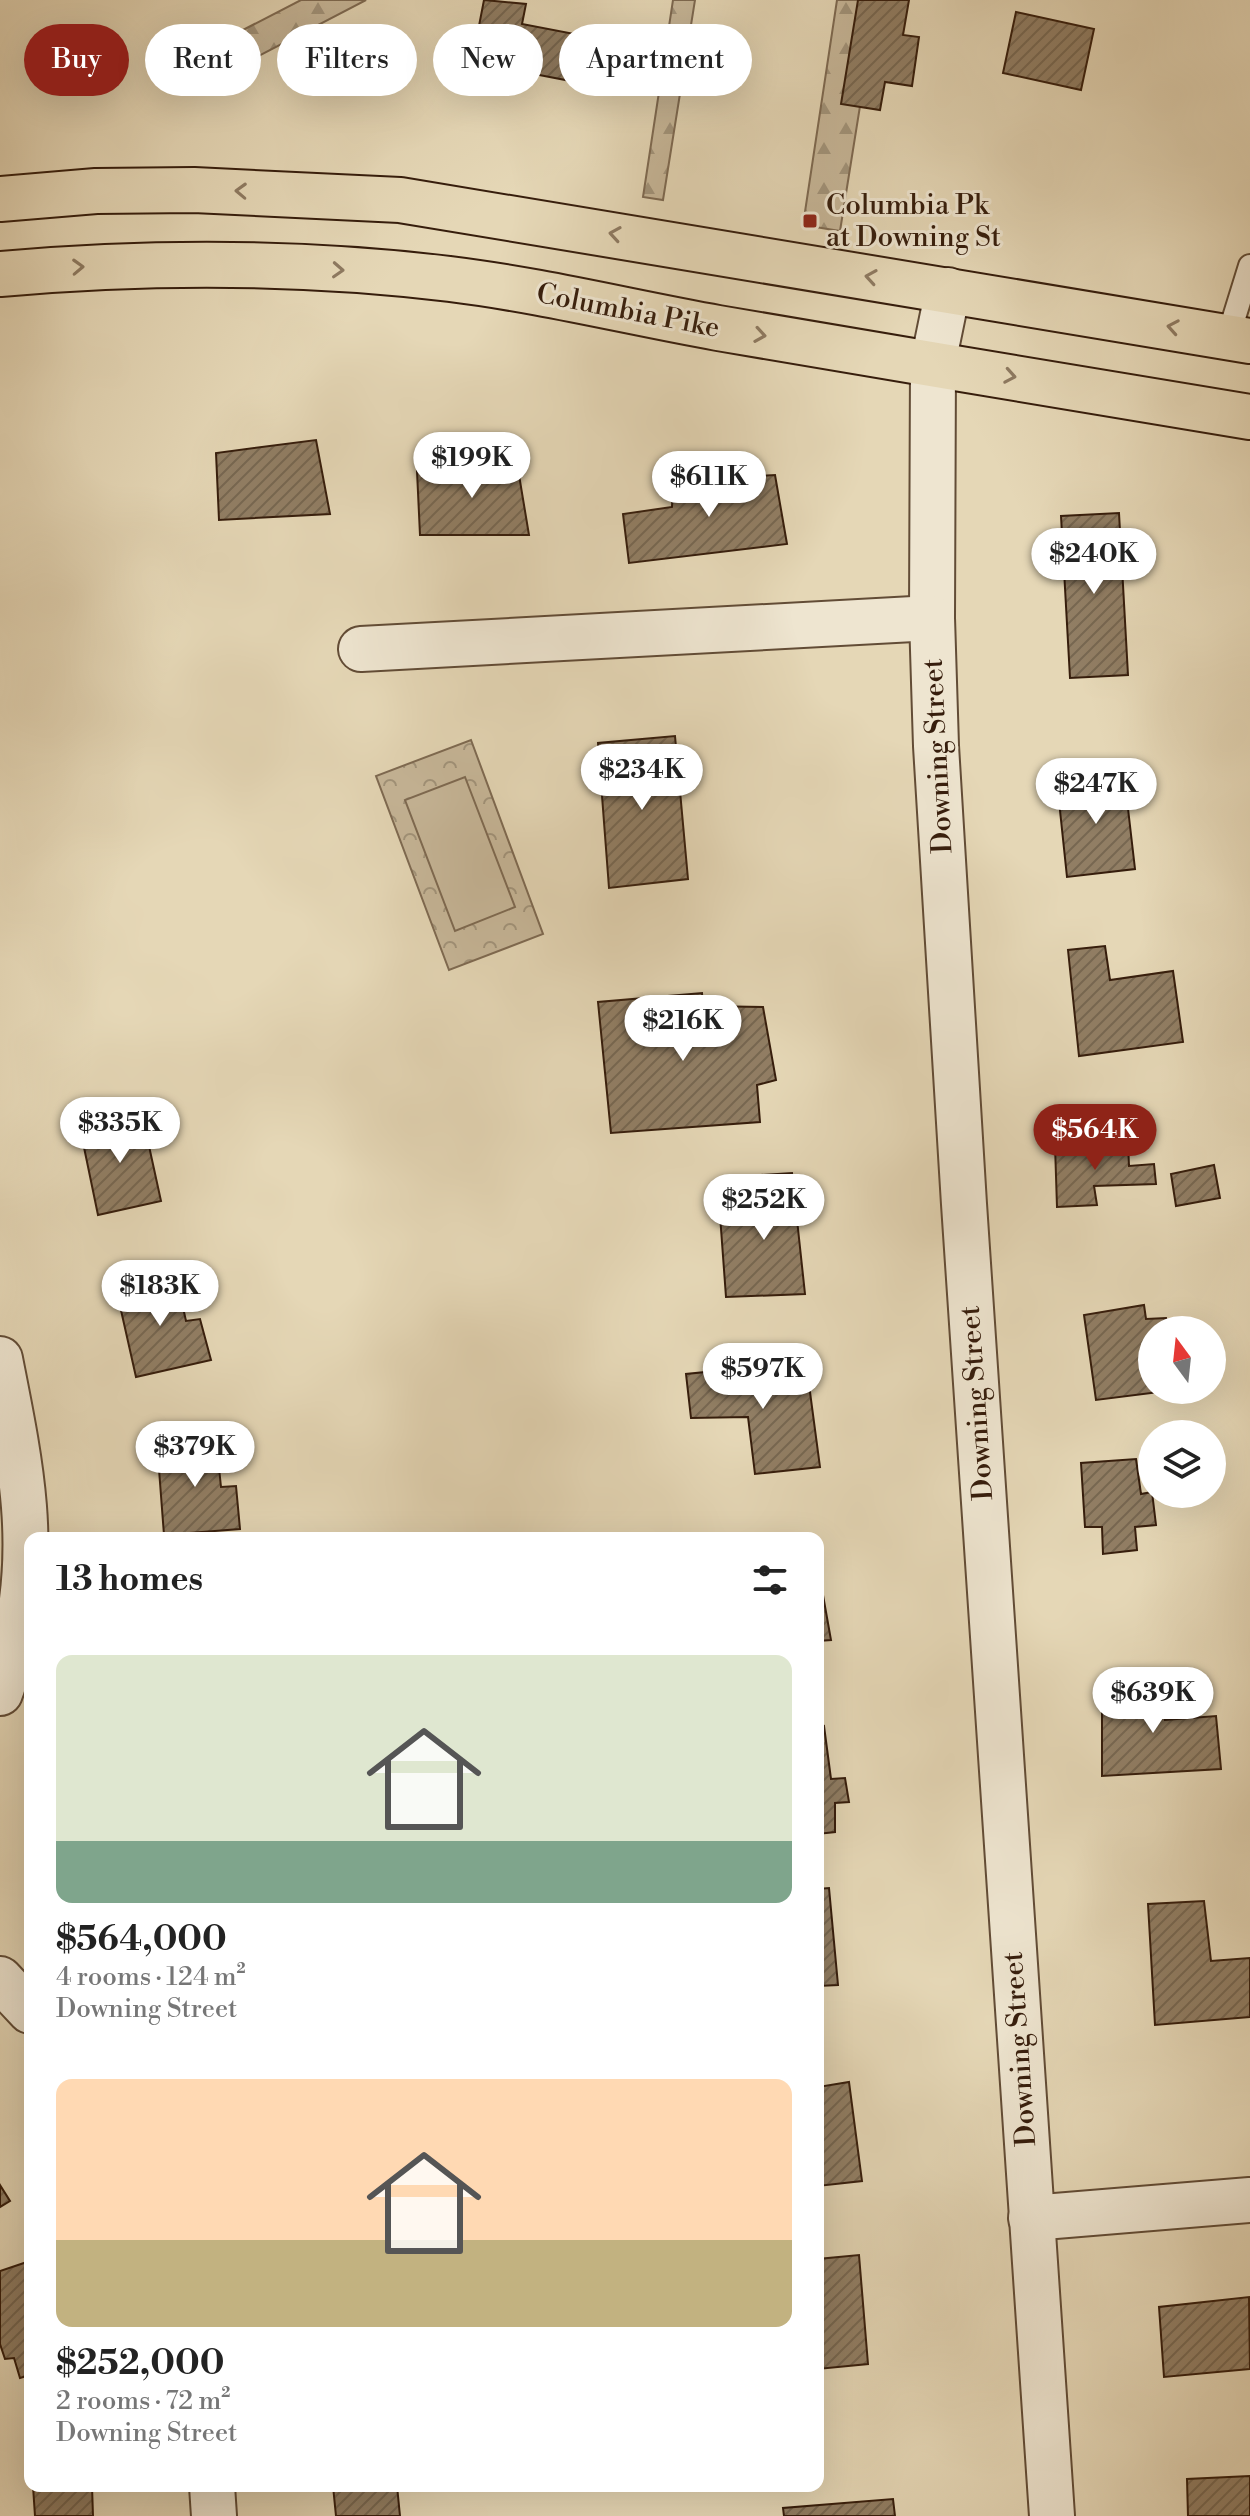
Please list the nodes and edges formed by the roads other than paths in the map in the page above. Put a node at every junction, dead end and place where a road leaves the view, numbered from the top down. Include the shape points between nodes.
1 (0, 199) edge
2 (1250, 266) edge
3 (0, 274) edge
4 (948, 290) junction
5 (1239, 339) edge
6 (933, 363) junction
7 (1250, 417) edge
8 (932, 618) junction
9 (361, 649) dead end
10 (0, 1359) edge
11 (26, 1532) edge
12 (24, 1577) edge
13 (0, 1693) edge
14 (0, 1979) edge
15 (24, 2005) edge
16 (1250, 2200) edge
17 (1031, 2218) junction
18 (212, 2492) edge
19 (214, 2516) edge
20 (1052, 2516) edge

4 -> 1 main road via 400,200 194,190
2 - 5 lane
3 -> 6 main road, Columbia Pike via 168,265 451,279
5 -> 4 main road
4 - 6 street, Downing Street
6 -> 7 main road, Columbia Pike
6 - 8 street, Downing Street
8 - 9 street
8 - 17 street, Downing Street via 963,1188
10 - 11 street via 22,1468
12 - 13 street via 21,1613
14 - 15 street
16 - 17 street
17 - 20 street, Downing Street
18 - 19 street

